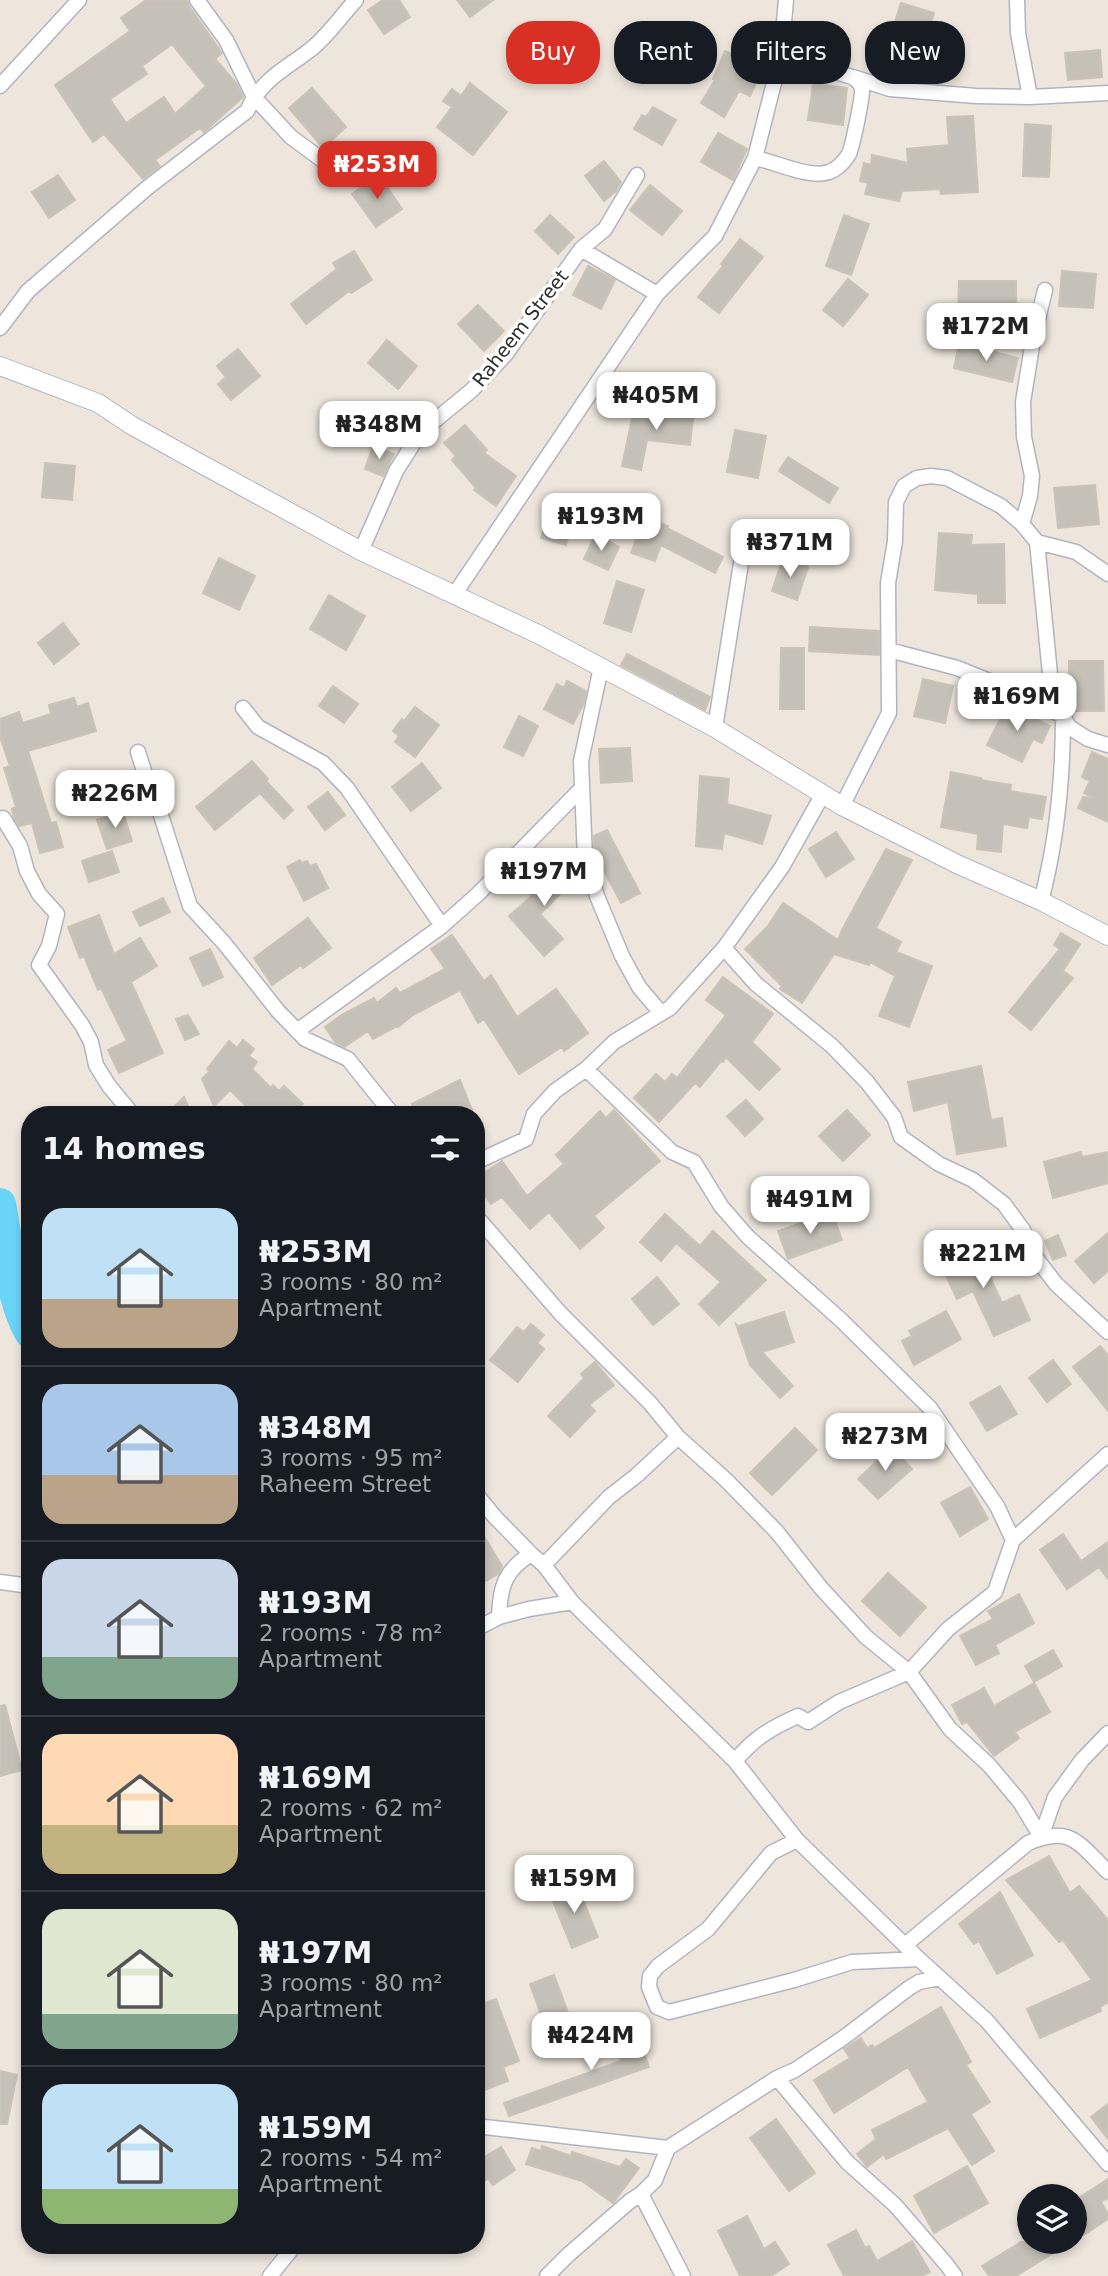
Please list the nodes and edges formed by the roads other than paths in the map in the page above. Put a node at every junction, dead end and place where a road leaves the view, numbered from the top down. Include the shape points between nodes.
1 (79, 0) edge
2 (197, 0) edge
3 (356, 0) edge
4 (786, 0) edge
5 (1017, 0) edge
6 (784, 21) edge
7 (852, 77) joint
8 (774, 84) edge
9 (0, 86) edge
10 (1108, 93) edge
11 (254, 97) junction
12 (1030, 97) junction
13 (755, 158) junction
14 (333, 168) dead end
15 (637, 175) dead end
16 (582, 249) junction
17 (1045, 290) dead end
18 (657, 294) junction
19 (0, 328) edge
20 (0, 366) edge
21 (1023, 524) junction
22 (745, 538) dead end
23 (1037, 542) junction
24 (362, 551) junction
25 (1108, 574) edge
26 (454, 595) junction
27 (889, 650) junction
28 (601, 667) junction
29 (243, 708) dead end
30 (1063, 716) junction
31 (715, 728) junction
32 (1108, 745) edge
33 (138, 752) dead end
34 (581, 789) junction
35 (823, 794) junction
36 (842, 806) junction
37 (3, 818) dead end
38 (1041, 901) junction
39 (442, 926) junction
40 (1108, 936) edge
41 (724, 948) junction
42 (661, 1013) junction
43 (296, 1031) junction
44 (586, 1069) junction
45 (126, 1106) edge
46 (386, 1106) edge
47 (485, 1159) edge
48 (485, 1226) edge
49 (1108, 1332) edge
50 (678, 1437) junction
51 (1108, 1454) edge
52 (485, 1505) edge
53 (1013, 1541) junction
54 (531, 1553) junction
55 (544, 1565) junction
56 (0, 1582) edge
57 (21, 1585) edge
58 (572, 1602) junction
59 (499, 1617) junction
60 (485, 1624) edge
61 (909, 1672) junction
62 (1108, 1733) edge
63 (735, 1761) junction
64 (1041, 1837) junction
65 (797, 1840) junction
66 (1108, 1872) edge
67 (905, 1945) junction
68 (919, 1959) junction
69 (940, 1978) junction
70 (776, 2078) junction
71 (485, 2127) edge
72 (668, 2148) junction
73 (1108, 2164) edge
74 (641, 2194) junction
75 (288, 2254) edge
76 (270, 2276) edge
77 (547, 2276) edge
78 (683, 2276) edge
79 (954, 2276) edge

1 - 9 street
2 - 11 street via 226,40
3 - 11 street via 312,49 274,75
4 - 6 street
5 - 12 street
7 - 12 street via 890,89
7 - 13 street via 862,90 850,151 842,164 816,175
8 - 13 street
10 - 12 street
11 - 14 street via 291,136
11 - 19 street via 247,111 147,188 28,291
13 - 18 street via 715,236
15 - 16 street, Raheem Street via 606,229
16 - 18 street
16 - 24 street, Raheem Street via 506,354 413,444 396,471
17 - 21 street via 1023,402 1032,476
18 - 26 street
20 - 24 street via 98,402 142,431
21 - 23 street
21 - 27 street via 1001,506 947,478 917,478 904,486 896,502 888,583
22 - 31 street
23 - 25 street via 1076,552
23 - 30 street via 1050,674
24 - 26 street
26 - 28 street
27 - 30 street via 967,672
27 - 36 street via 889,713
28 - 31 street
28 - 34 street via 581,761
29 - 39 street via 258,727 323,763 347,788
30 - 32 street via 1069,727
30 - 38 street via 1063,762 1050,868
31 - 35 street
33 - 43 street via 190,906
34 - 39 street
34 - 42 street via 585,858 597,896 622,956
35 - 36 street
35 - 41 street via 782,867
36 - 38 street
37 - 45 street via 39,894 57,914 49,946 38,965 82,1025 96,1066
38 - 40 street
39 - 43 street
41 - 42 street
41 - 49 street via 756,984 832,1046 867,1082 894,1117 901,1137 1004,1204 1056,1284
42 - 44 street via 614,1042
43 - 46 street via 305,1040 348,1059
44 - 47 street via 555,1091 534,1114 526,1139
44 - 53 street via 671,1153 694,1162 721,1206 748,1237 930,1408 997,1506
48 - 50 street
50 - 55 street via 609,1497
50 - 61 street via 776,1532 866,1637
51 - 53 street
52 - 54 street
53 - 61 street via 995,1592 948,1629
54 - 55 street
54 - 59 street via 514,1564 500,1591
55 - 58 street
56 - 57 street
58 - 59 street
58 - 63 street
59 - 60 street
61 - 63 street via 839,1702 808,1722 798,1716 770,1728
61 - 64 street via 950,1729 1020,1802
62 - 64 street via 1055,1797
63 - 65 street
64 - 66 street via 1063,1835 1076,1840
64 - 67 street
65 - 67 street
65 - 68 street via 771,1853 708,1929 650,1976 657,2007 669,2012 852,1962
67 - 68 street
68 - 69 street
69 - 70 street via 909,1988 843,2038
69 - 73 street via 987,2021
70 - 72 street
70 - 79 street via 847,2162 895,2205
71 - 72 street
72 - 74 street via 655,2180
74 - 77 street
74 - 78 street
75 - 76 street

